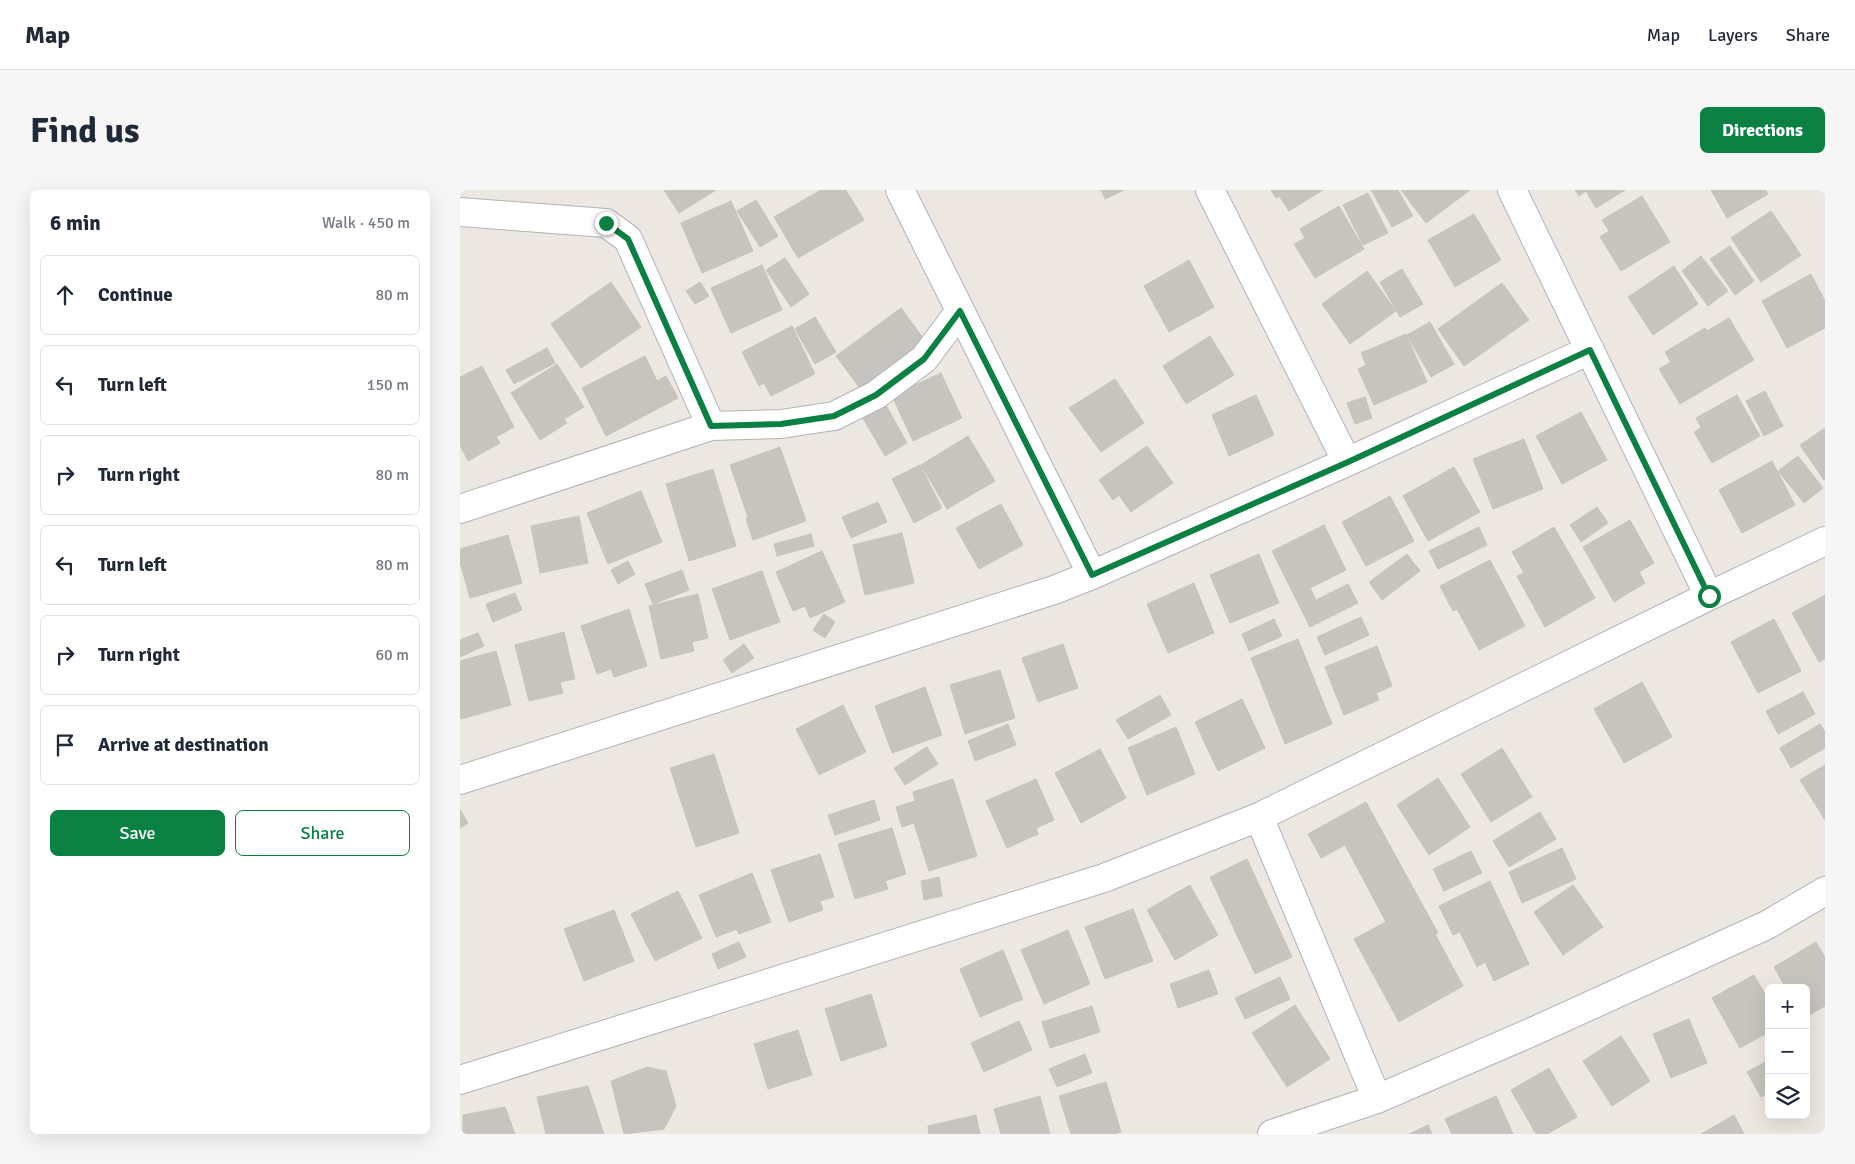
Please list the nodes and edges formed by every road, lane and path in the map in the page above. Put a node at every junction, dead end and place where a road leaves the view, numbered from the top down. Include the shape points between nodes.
1 (900, 190) edge
2 (1210, 190) edge
3 (1512, 190) edge
4 (460, 212) edge
5 (960, 311) junction
6 (1590, 350) junction
7 (711, 426) junction
8 (1348, 462) junction
9 (460, 509) edge
10 (1825, 541) edge
11 (1092, 575) junction
12 (1709, 596) junction
13 (460, 780) edge
14 (1259, 817) junction
15 (1825, 891) edge
16 (460, 1080) edge
17 (1377, 1099) junction
18 (1272, 1134) edge

1 - 5 street
2 - 8 street
3 - 6 street
4 - 7 street via 606,223 628,239
5 - 7 street via 924,359 876,395 834,416 781,424
5 - 11 street
6 - 8 street
6 - 12 street
7 - 9 street
8 - 11 street
10 - 12 street
11 - 13 street via 1054,590
12 - 14 street
14 - 16 street via 1104,878
14 - 17 street
15 - 17 street via 1767,925
17 - 18 street

